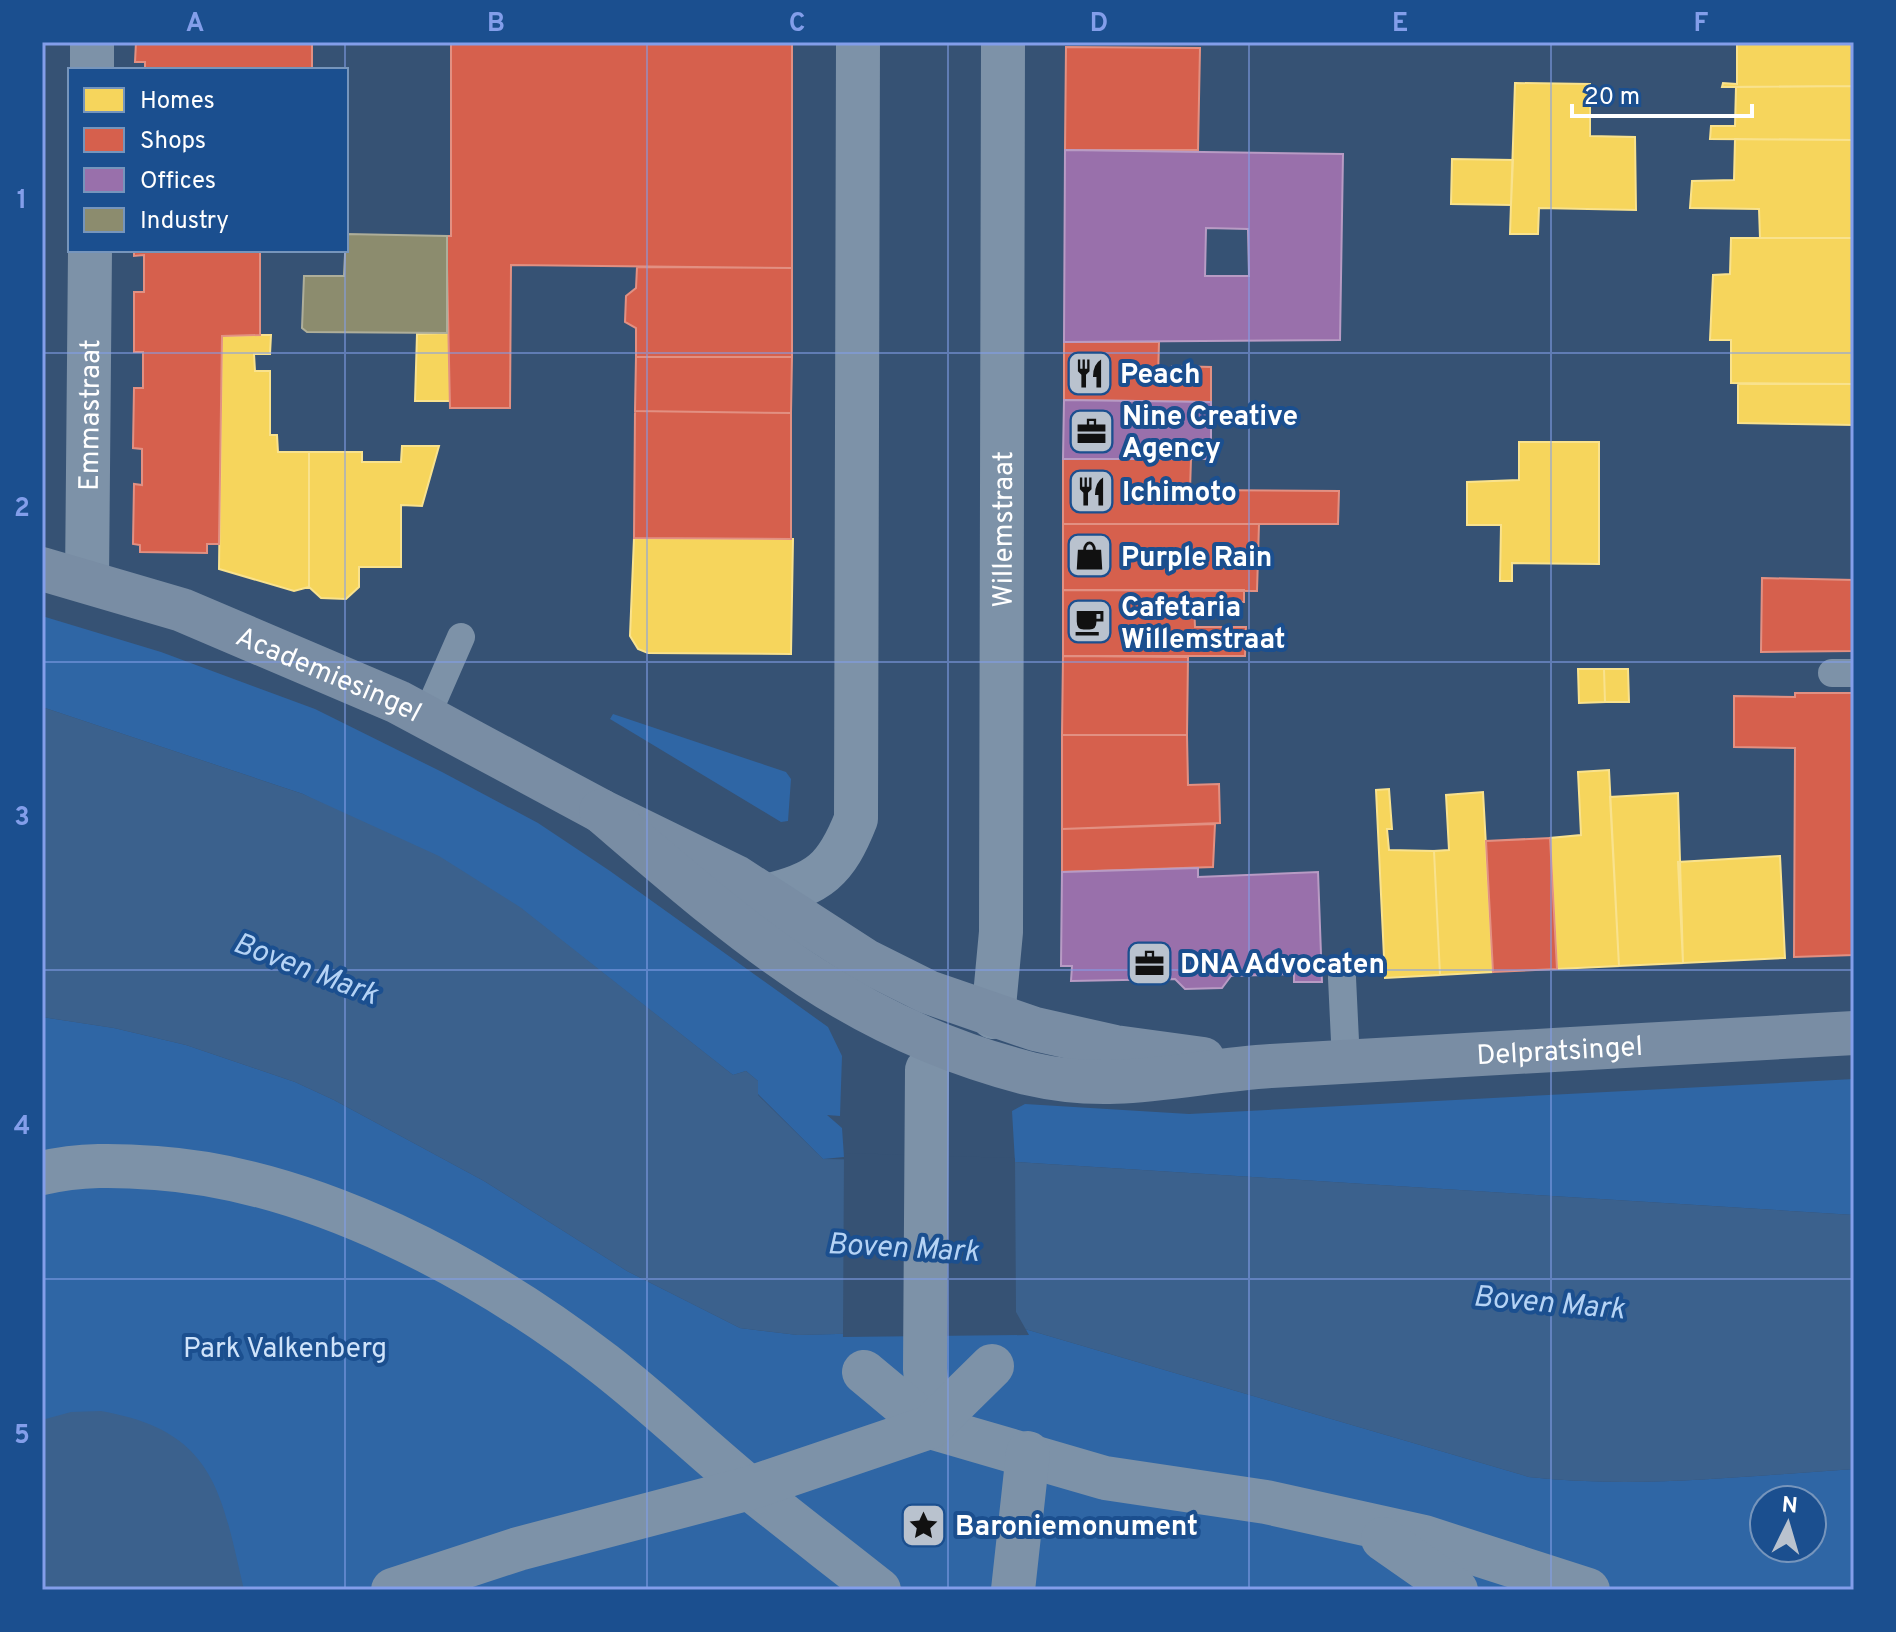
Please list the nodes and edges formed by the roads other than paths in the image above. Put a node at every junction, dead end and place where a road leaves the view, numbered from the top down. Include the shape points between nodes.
1 (92, 42) edge
2 (858, 42) edge
3 (1003, 42) edge
4 (92, 68) edge
5 (90, 252) edge
6 (42, 569) edge
7 (87, 581) junction
8 (461, 637) dead end
9 (426, 717) junction
10 (601, 811) junction
11 (766, 896) junction
12 (1342, 978) dead end
13 (928, 992) joint
14 (993, 1017) junction
15 (1854, 1033) edge
16 (927, 1054) junction
17 (1346, 1062) junction
18 (1265, 1066) junction
19 (42, 1173) edge
20 (992, 1366) dead end
21 (864, 1372) dead end
22 (930, 1427) junction
23 (1028, 1453) junction
24 (750, 1488) junction
25 (1352, 1520) junction
26 (393, 1590) edge
27 (879, 1590) edge
28 (1013, 1590) edge
29 (1456, 1590) edge
30 (1588, 1590) edge

1 - 4 street
2 - 11 street via 856,819 845,847 820,876 805,886
3 - 14 street, Willemstraat via 1001,932
5 - 7 street, Emmastraat
6 - 7 street, Academiesingel
7 - 9 street, Academiesingel via 182,610
8 - 9 lane
9 - 10 street, Academiesingel
10 - 11 street, Academiesingel
10 - 16 street, Academiesingel via 792,968
11 - 13 street, Academiesingel via 866,961
12 - 17 lane
13 - 14 street, Delpratsingel
14 - 18 street, Delpratsingel via 1115,1047
15 - 17 street, Delpratsingel
16 - 18 street, Delpratsingel via 1082,1082 1154,1082
16 - 22 street via 925,1369
17 - 18 street, Delpratsingel
19 - 24 street via 70,1166 119,1165 221,1175 351,1217 529,1311 650,1398
20 - 22 street
21 - 22 street
22 - 23 street
22 - 24 street
23 - 25 street via 1105,1478
23 - 28 street
24 - 26 street via 518,1549
24 - 27 street
25 - 29 street via 1413,1556
25 - 30 street via 1500,1559

